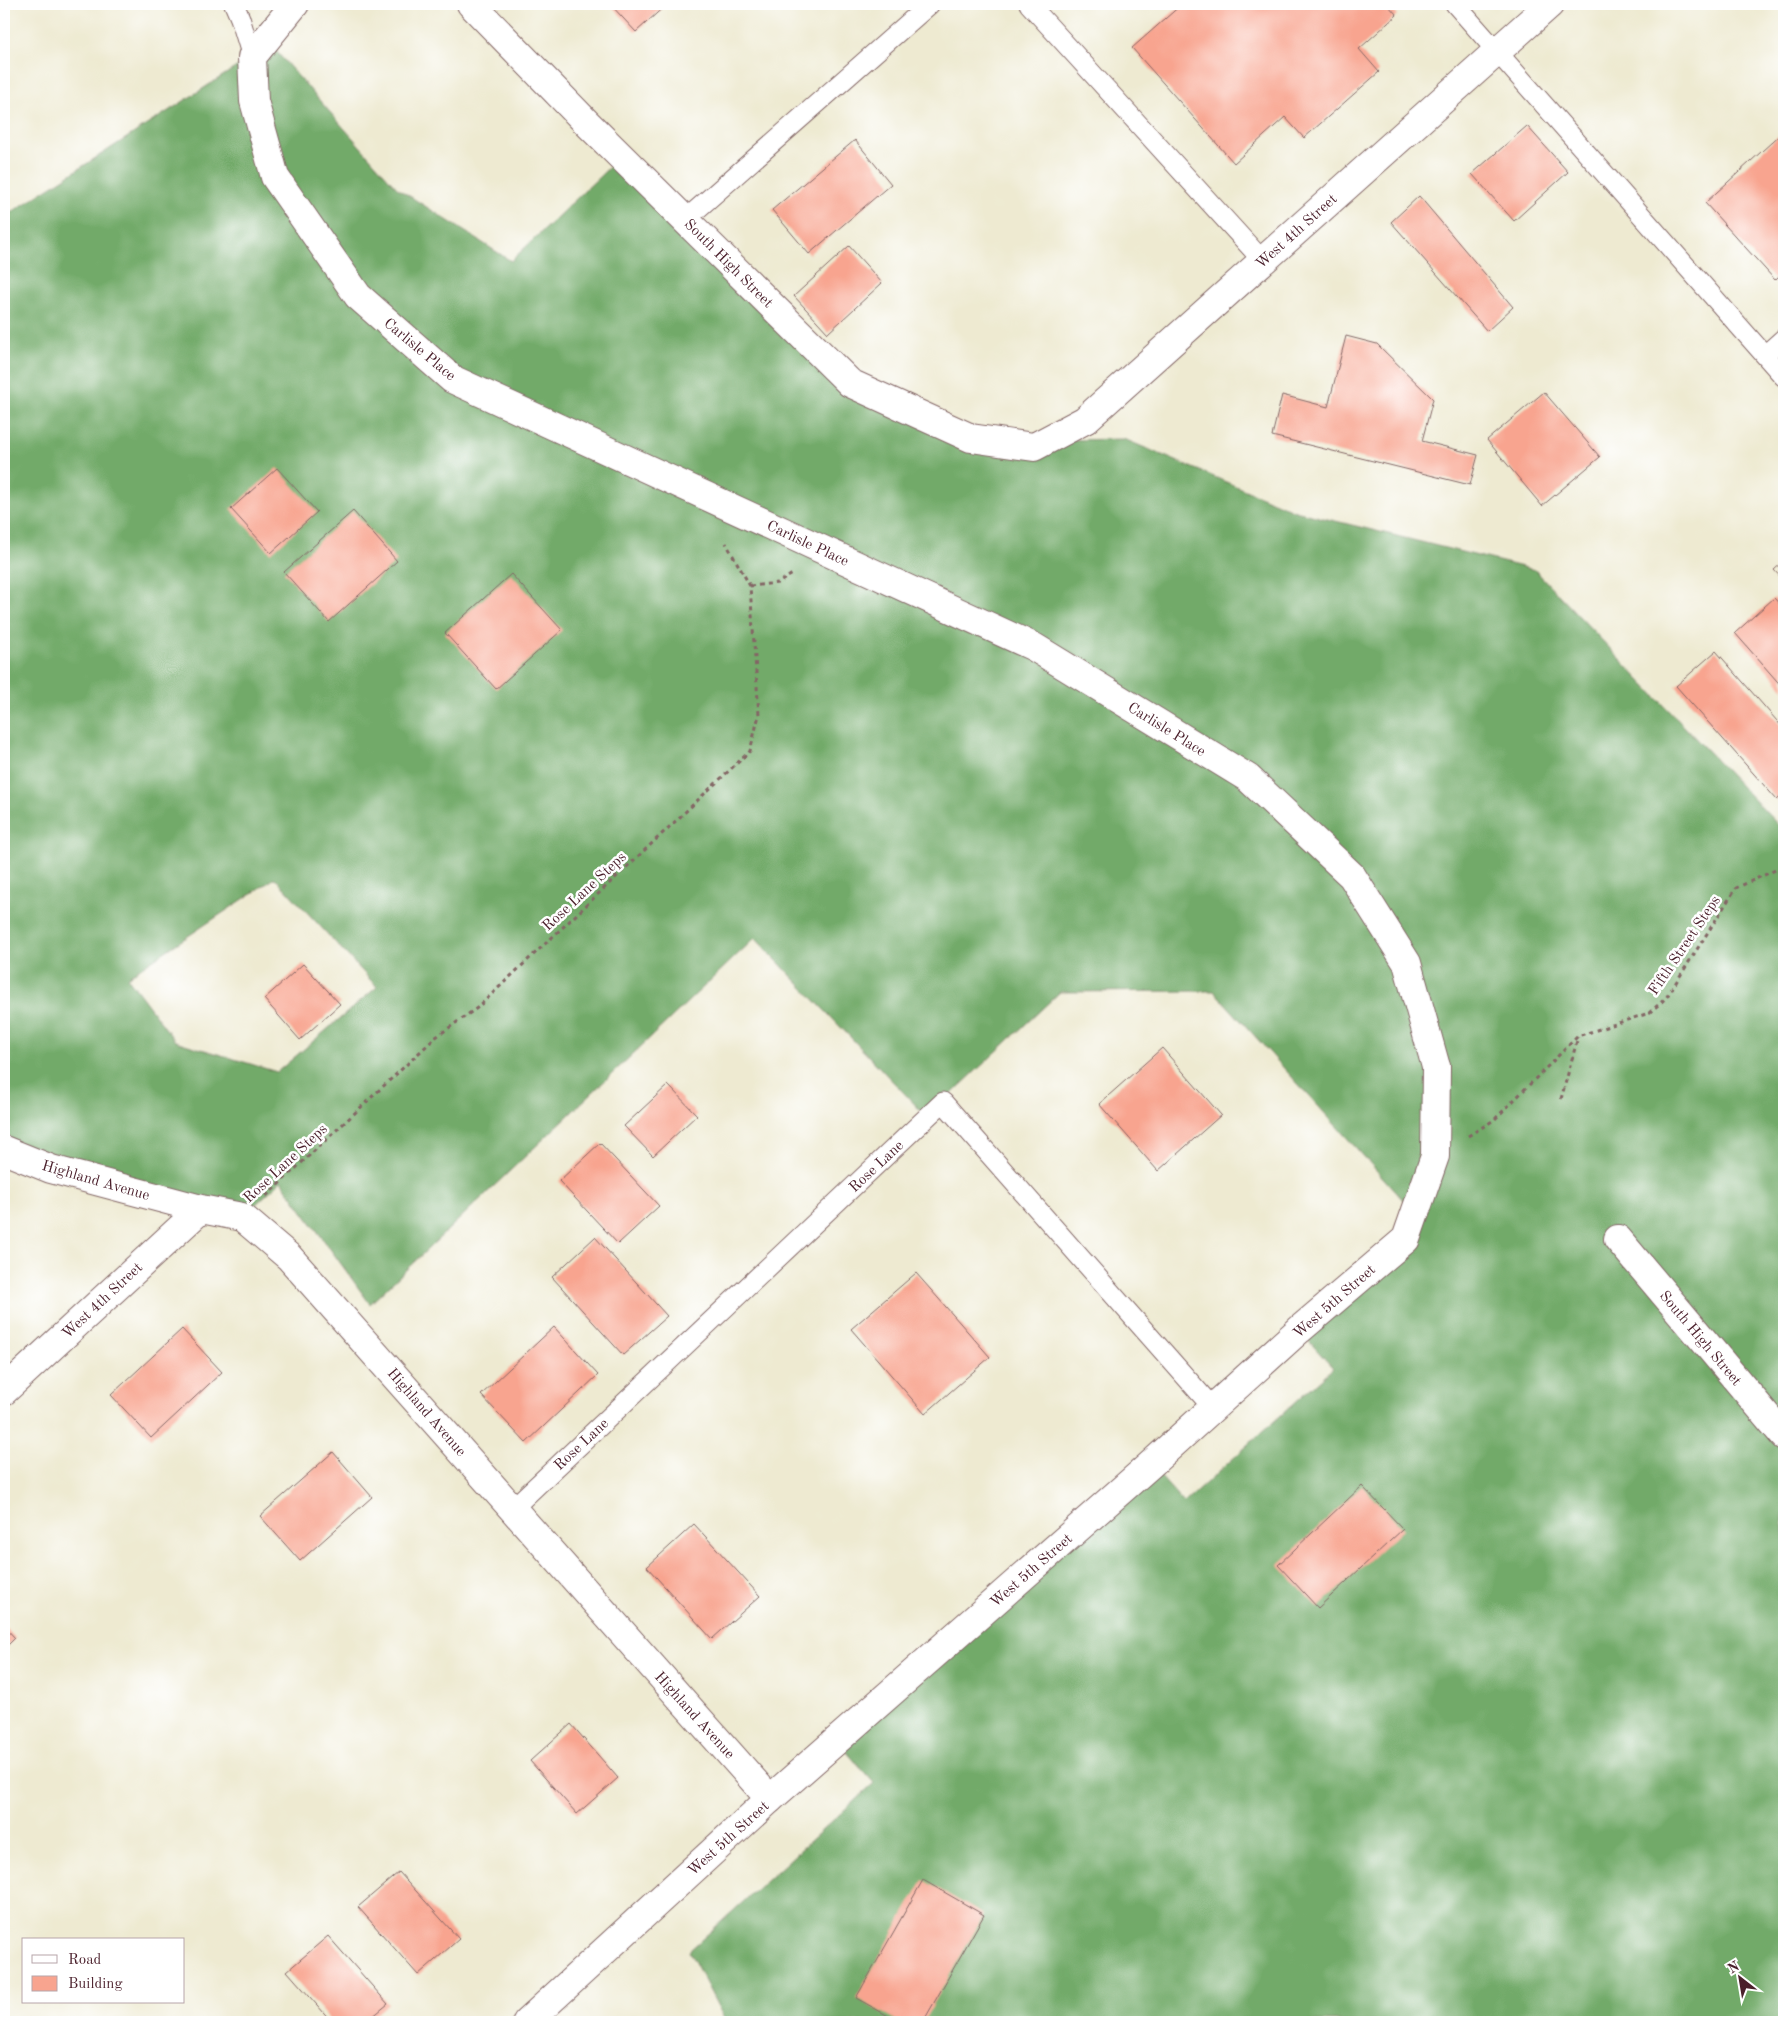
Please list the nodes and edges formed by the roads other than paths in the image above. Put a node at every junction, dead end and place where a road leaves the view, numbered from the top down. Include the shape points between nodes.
1 (234, 4) edge
2 (295, 4) edge
3 (471, 4) edge
4 (930, 4) edge
5 (1029, 4) edge
6 (1455, 4) edge
7 (1550, 4) edge
8 (1498, 51) junction
9 (252, 57) junction
10 (685, 220) junction
11 (1263, 261) junction
12 (1784, 338) edge
13 (1765, 355) junction
14 (1784, 377) edge
15 (1034, 447) joint
16 (1436, 1067) joint
17 (4, 1150) edge
18 (201, 1209) junction
19 (1618, 1239) dead end
20 (4, 1391) edge
21 (1213, 1408) junction
22 (1784, 1436) edge
23 (512, 1509) junction
24 (770, 1800) junction
25 (527, 2022) edge

1 - 9 lane
2 - 9 street
3 - 10 street, South High Street
4 - 10 lane
5 - 11 lane
6 - 8 lane
7 - 8 street, West 4th Street
8 - 11 street, West 4th Street
8 - 13 lane
9 - 16 street, Carlisle Place via 254,101 275,177 358,296 452,379 1034,647 1248,778 1352,876 1407,963
10 - 15 street, South High Street via 850,383 971,438
11 - 15 street, West 4th Street via 1086,420
12 - 13 lane
13 - 14 lane
16 - 21 street, West 5th Street via 1435,1156 1406,1239
17 - 18 street, Highland Avenue via 52,1169
18 - 20 street, West 4th Street
18 - 23 street, Highland Avenue via 242,1217 289,1256
19 - 22 street, South High Street
21 - 23 lane, Rose Lane via 943,1102
21 - 24 street, West 5th Street
23 - 24 street, Highland Avenue
24 - 25 street, West 5th Street

